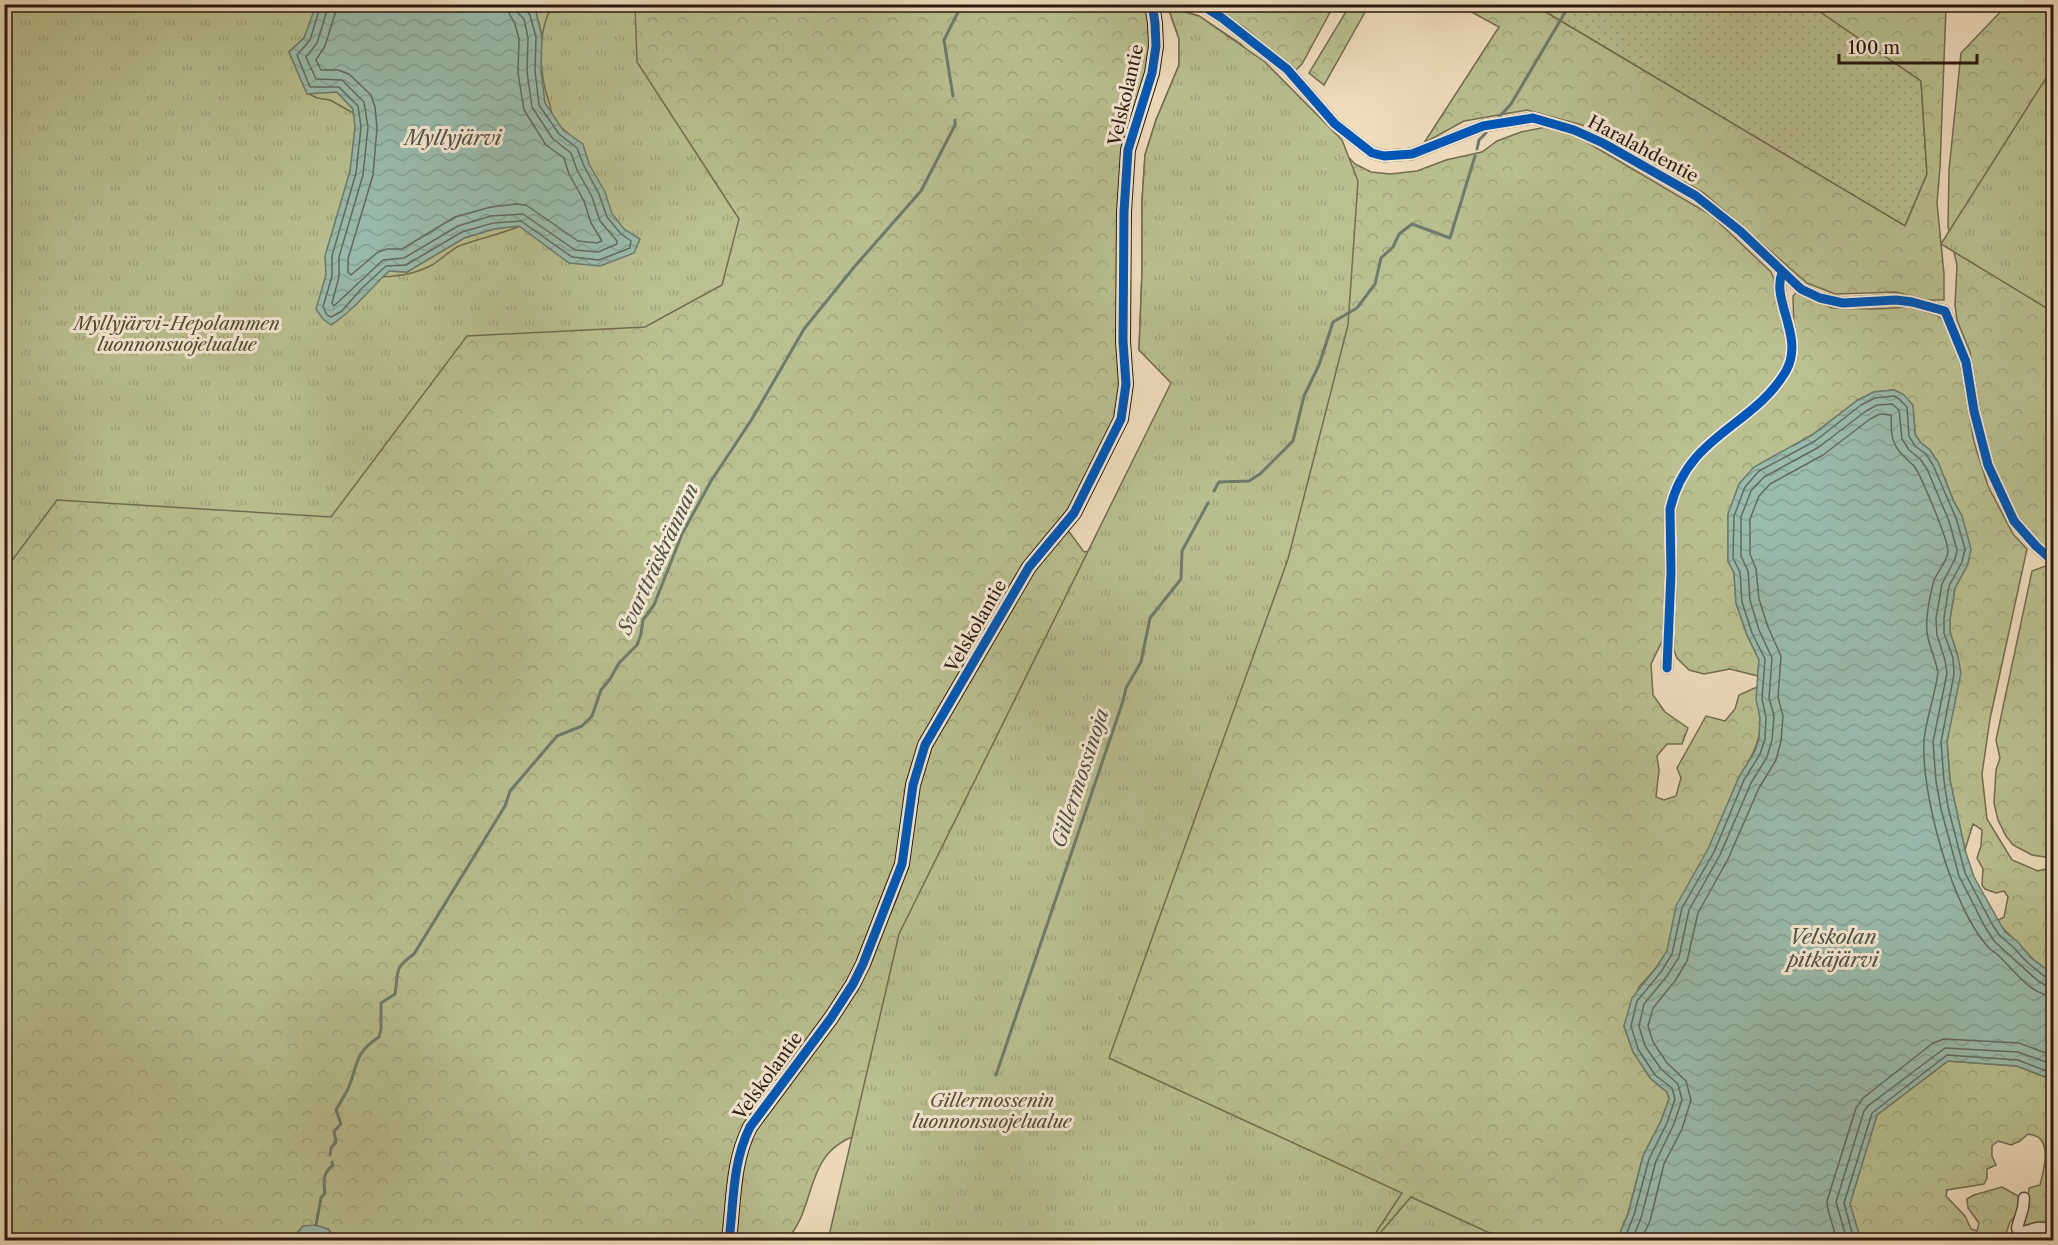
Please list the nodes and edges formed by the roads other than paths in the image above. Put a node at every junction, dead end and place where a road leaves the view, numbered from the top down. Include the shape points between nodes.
1 (1152, 4) edge
2 (1200, 4) edge
3 (1782, 273) junction
4 (2054, 562) edge
5 (1667, 668) dead end
6 (2024, 1198) dead end
7 (2054, 1231) edge
8 (729, 1240) edge

1 - 8 street, Velskolantie via 1156,46 1152,73 1128,150 1123,341 1126,391 1121,419 1074,513 1029,567 925,746 913,784 902,864 863,964 831,1018 743,1141 734,1179
2 - 3 street, Haralahdentie via 1287,69 1335,124 1372,153 1412,154 1483,126 1533,118 1554,124 1603,143 1696,196 1740,231
3 - 4 street, Haralahdentie via 1820,298 1843,303 1912,302 1945,311 1966,362 1988,465 2014,521
3 - 5 street via 1779,282 1791,336 1786,371 1763,400 1704,448 1680,480 1672,499
6 - 7 street via 2019,1232 2032,1227

